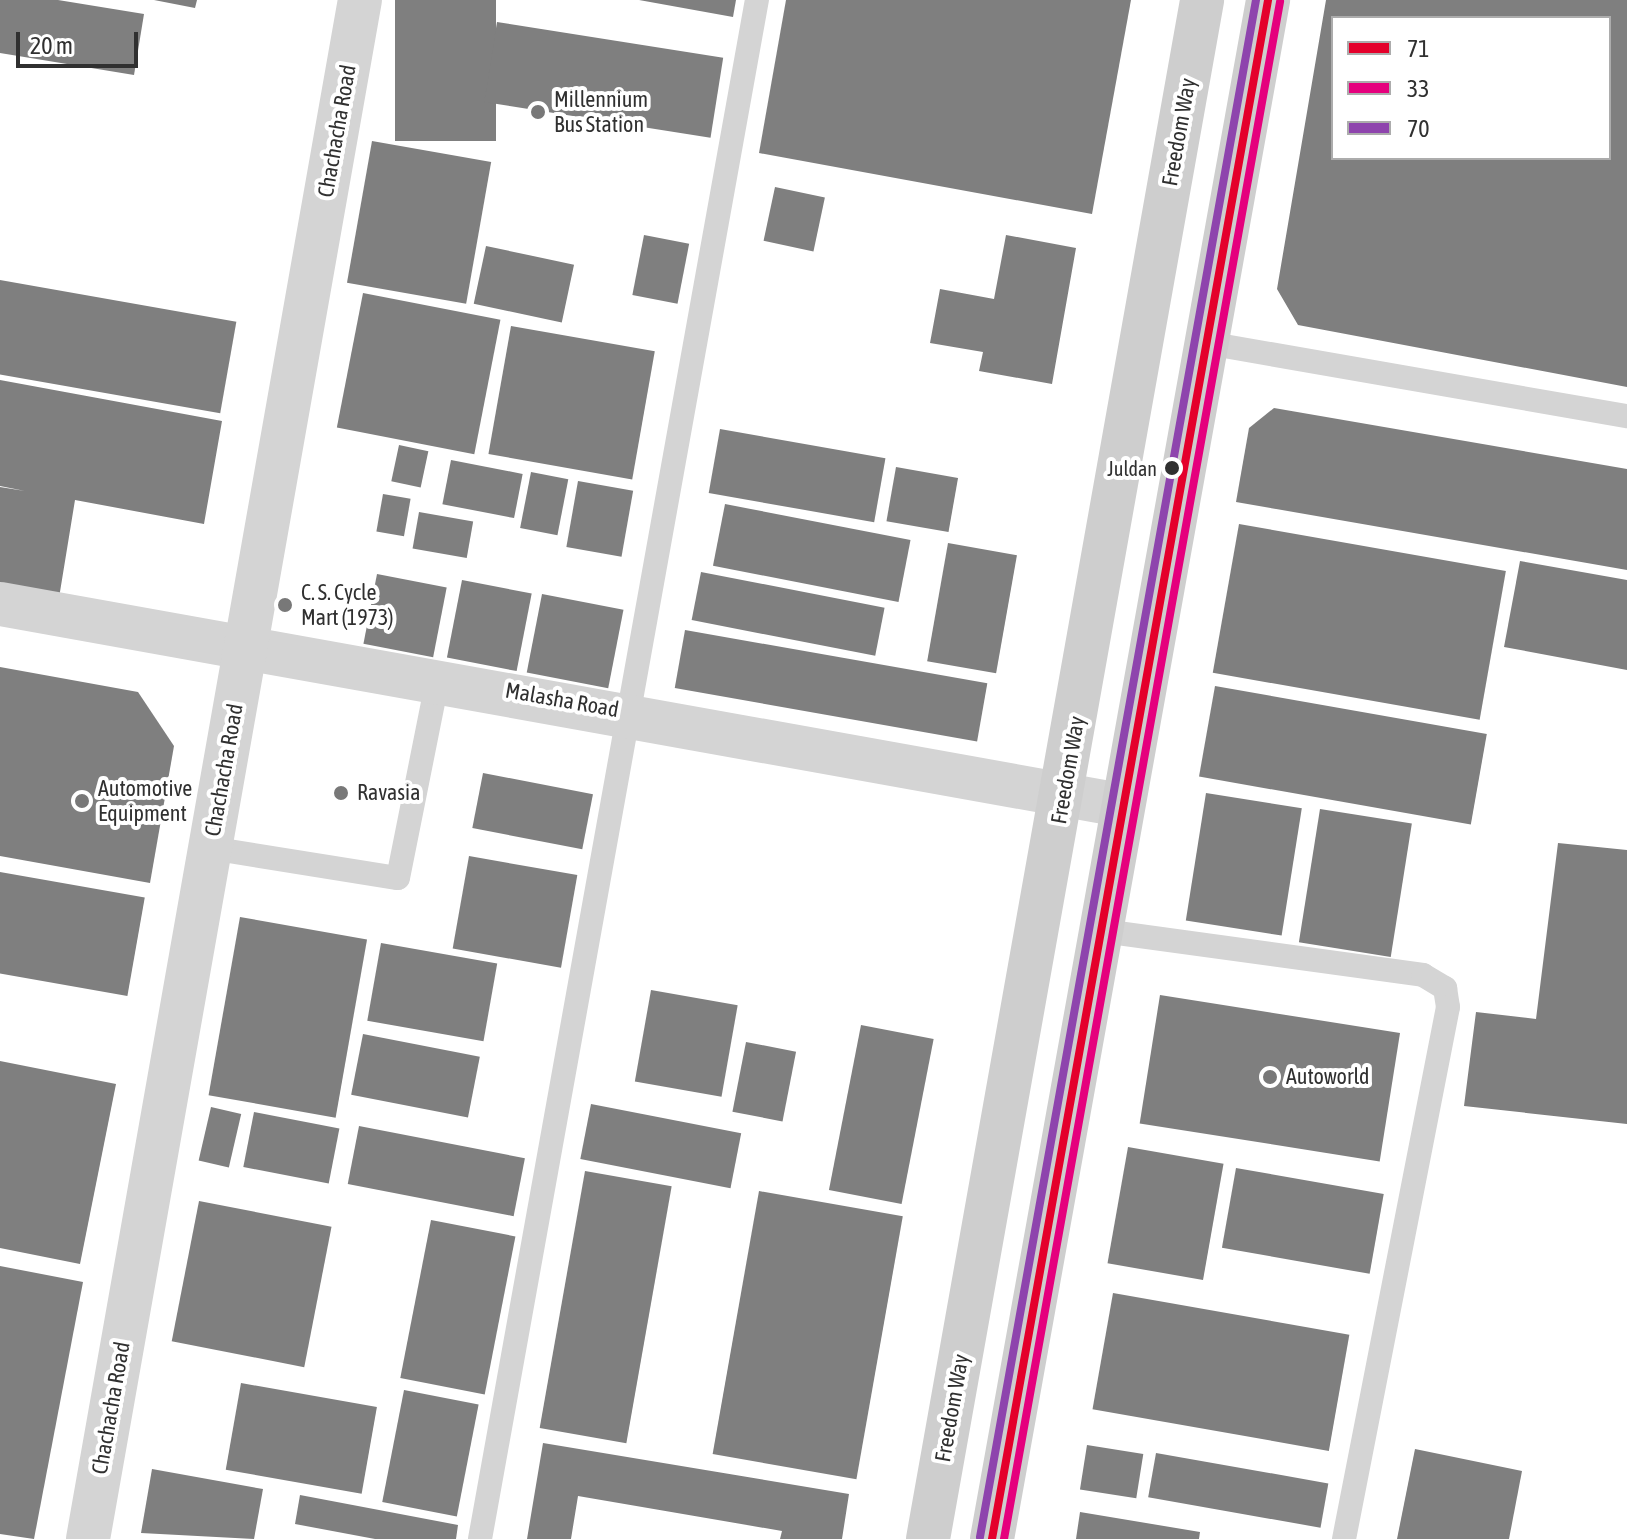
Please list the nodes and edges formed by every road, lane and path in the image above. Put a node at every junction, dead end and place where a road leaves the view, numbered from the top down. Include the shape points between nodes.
1 (360, 0) edge
2 (757, 0) edge
3 (1202, 0) edge
4 (1268, 0) edge
5 (1207, 343) junction
6 (1627, 416) edge
7 (0, 604) edge
8 (246, 646) junction
9 (438, 678) junction
10 (628, 711) junction
11 (1064, 794) junction
12 (1121, 805) junction
13 (210, 848) junction
14 (1103, 931) junction
15 (88, 1539) edge
16 (480, 1539) edge
17 (928, 1539) edge
18 (992, 1539) edge
19 (1344, 1539) edge

1 - 8 street, Chachacha Road
2 - 10 lane
3 - 11 main road, Freedom Way
4 - 5 main road
5 - 6 lane
5 - 12 main road
7 - 8 street, Malasha Road
8 - 9 street, Malasha Road
8 - 13 street, Chachacha Road
9 - 10 street, Malasha Road
9 - 13 lane via 398,878
10 - 11 street, Malasha Road
10 - 16 lane
11 - 12 street, Malasha Road
11 - 17 main road, Freedom Way
12 - 14 main road
13 - 15 street, Chachacha Road
14 - 18 main road
14 - 19 lane via 1423,975 1445,988 1448,1007

